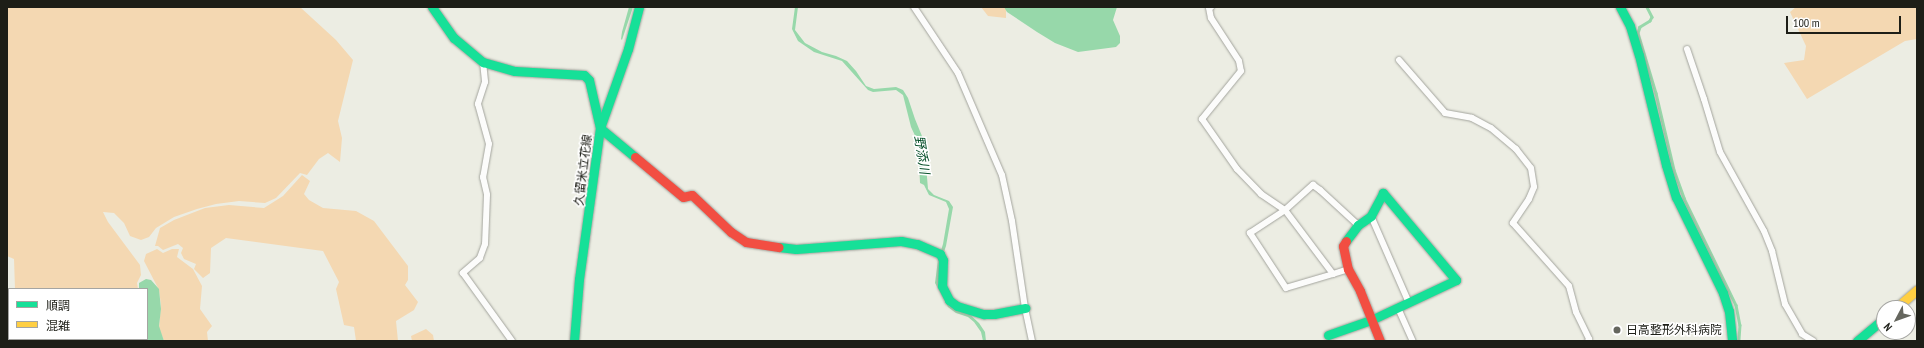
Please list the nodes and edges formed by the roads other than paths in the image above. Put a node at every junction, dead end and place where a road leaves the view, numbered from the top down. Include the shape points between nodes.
1 (432, 7) edge
2 (639, 7) edge
3 (914, 7) edge
4 (1211, 7) edge
5 (1620, 7) edge
6 (1687, 49) dead end
7 (1399, 60) dead end
8 (483, 62) junction
9 (600, 128) junction
10 (1284, 210) junction
11 (1371, 216) junction
12 (1358, 225) junction
13 (1348, 269) junction
14 (1333, 274) junction
15 (1917, 290) edge
16 (1905, 300) edge
17 (1409, 303) junction
18 (1025, 308) junction
19 (1398, 308) junction
20 (1371, 320) junction
21 (1876, 325) edge
22 (1328, 335) dead end
23 (512, 341) edge
24 (574, 341) edge
25 (1032, 341) edge
26 (1380, 341) edge
27 (1413, 341) edge
28 (1588, 341) edge
29 (1732, 341) edge
30 (1813, 341) edge
31 (1857, 341) edge

1 - 8 main road via 454,38
2 - 9 main road, 久留米立花線 via 628,49
3 - 18 street via 958,73 1002,175
4 - 10 street via 1211,18 1239,61 1241,71 1202,119 1236,169 1261,194
5 - 29 main road via 1640,55 1676,197 1723,293 1729,311
6 - 30 street via 1720,152 1764,230 1772,251 1784,304 1802,334
7 - 28 street via 1445,113 1472,118 1491,128 1516,149 1531,168 1534,187 1512,223 1569,286
8 - 9 main road via 515,71 584,75 589,80
8 - 23 street via 485,82 478,104 489,144 483,177 487,195 485,244 480,258 463,273
9 - 18 main road via 683,197 692,195 731,232 746,242 796,249 901,241 917,244 940,254 944,260 942,286 949,300 957,306 984,314
9 - 24 main road, 久留米立花線 via 579,279
10 - 12 street via 1313,185
10 - 14 street
10 - 14 street via 1250,233 1286,288
11 - 12 main road
11 - 17 street
11 - 17 main road via 1383,193 1456,280
12 - 13 main road via 1343,246
13 - 14 street
13 - 20 main road
15 - 16 main road
17 - 19 main road
18 - 25 street
19 - 20 main road
19 - 27 street
20 - 22 main road
20 - 26 main road
21 - 31 main road

